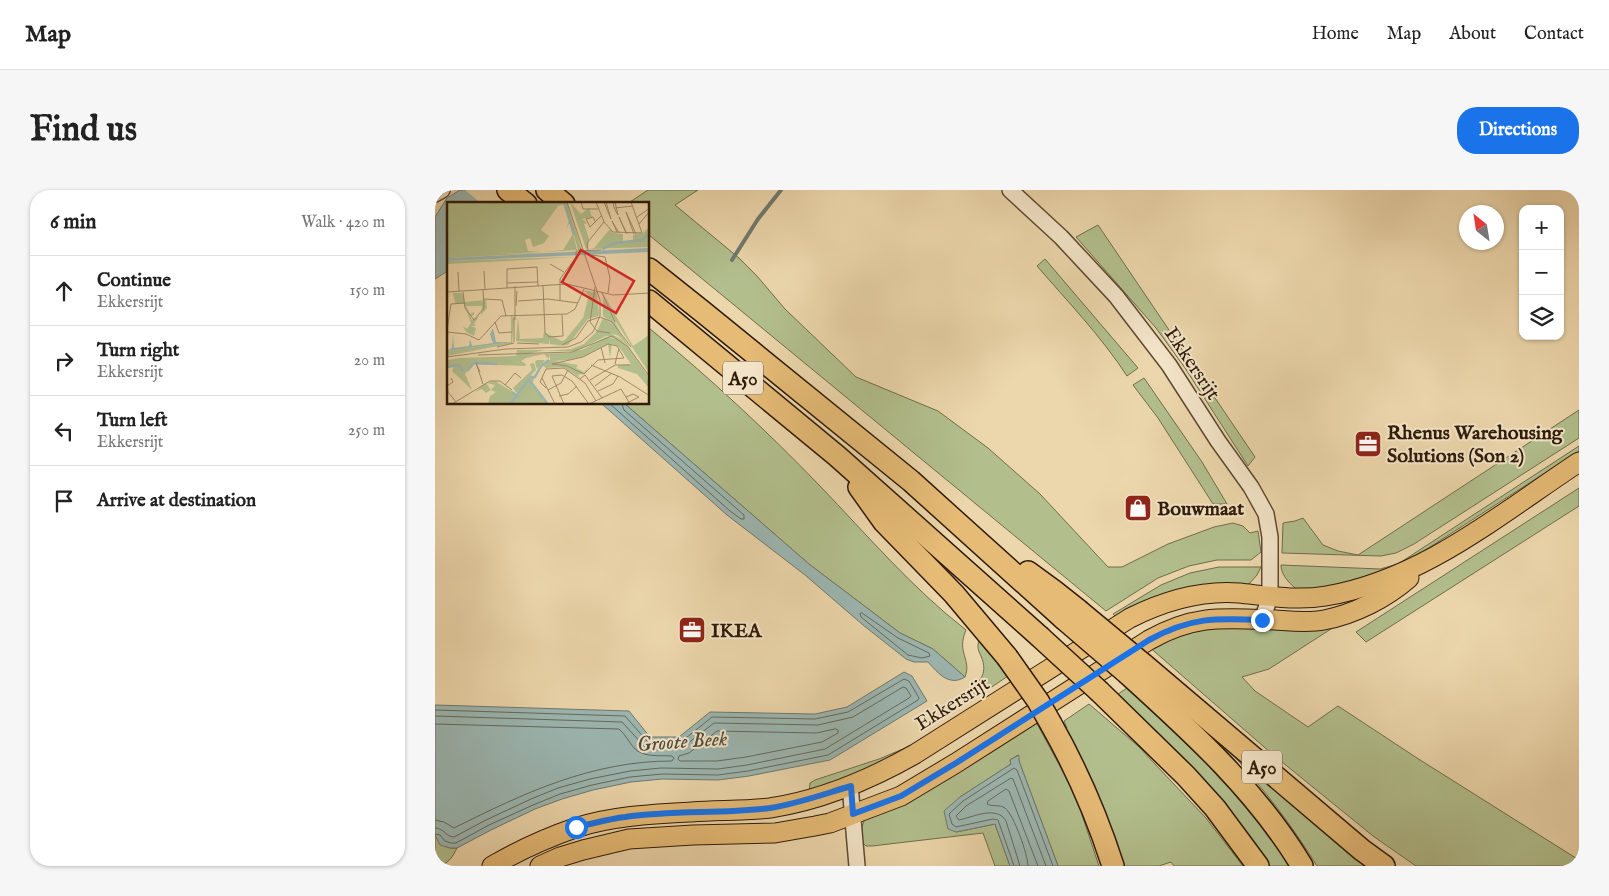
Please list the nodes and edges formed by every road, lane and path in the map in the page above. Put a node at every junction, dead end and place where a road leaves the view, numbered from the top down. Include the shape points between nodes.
1 (442, 190) edge
2 (508, 190) edge
3 (547, 190) edge
4 (1010, 190) edge
5 (435, 194) edge
6 (523, 202) edge
7 (562, 202) edge
8 (650, 271) edge
9 (650, 302) edge
10 (837, 456) junction
11 (1579, 462) edge
12 (1433, 558) junction
13 (1270, 597) junction
14 (1262, 620) junction
15 (1136, 669) junction
16 (1099, 683) junction
17 (851, 786) junction
18 (853, 814) junction
19 (492, 866) edge
20 (540, 866) edge
21 (857, 866) edge
22 (1113, 866) edge
23 (1258, 866) edge
24 (1302, 866) edge
25 (1384, 866) edge

1 - 5 street
2 - 6 highway
3 - 7 highway
4 - 13 street, Ekkersrijt via 1061,237 1116,296 1169,365 1251,487 1266,514 1269,529
8 - 15 highway, A50, bridge via 838,420 980,544
9 - 10 highway, A50
10 - 16 highway, A50, bridge via 1039,636
10 - 22 highway, A50, bridge via 884,522 953,594 1007,657 1038,701 1073,763
11 - 12 main road, Ekkersrijt
12 - 13 main road, Ekkersrijt via 1358,589 1326,596
12 - 14 main road, Ekkersrijt via 1392,591 1347,614 1323,620
13 - 14 street, Ekkersrijt
13 - 17 main road, Ekkersrijt via 1208,593 1148,609 915,754
14 - 16 main road, Ekkersrijt via 1216,618 1166,630 1149,640
15 - 24 highway, A50 via 1240,784
15 - 25 highway, A50
16 - 18 main road, Ekkersrijt via 901,796
16 - 23 highway, A50 via 1215,808
17 - 18 street
17 - 19 main road, Ekkersrijt via 772,807 625,817 576,827 533,844
18 - 20 main road, Ekkersrijt via 775,833 629,839 583,850
18 - 21 street

